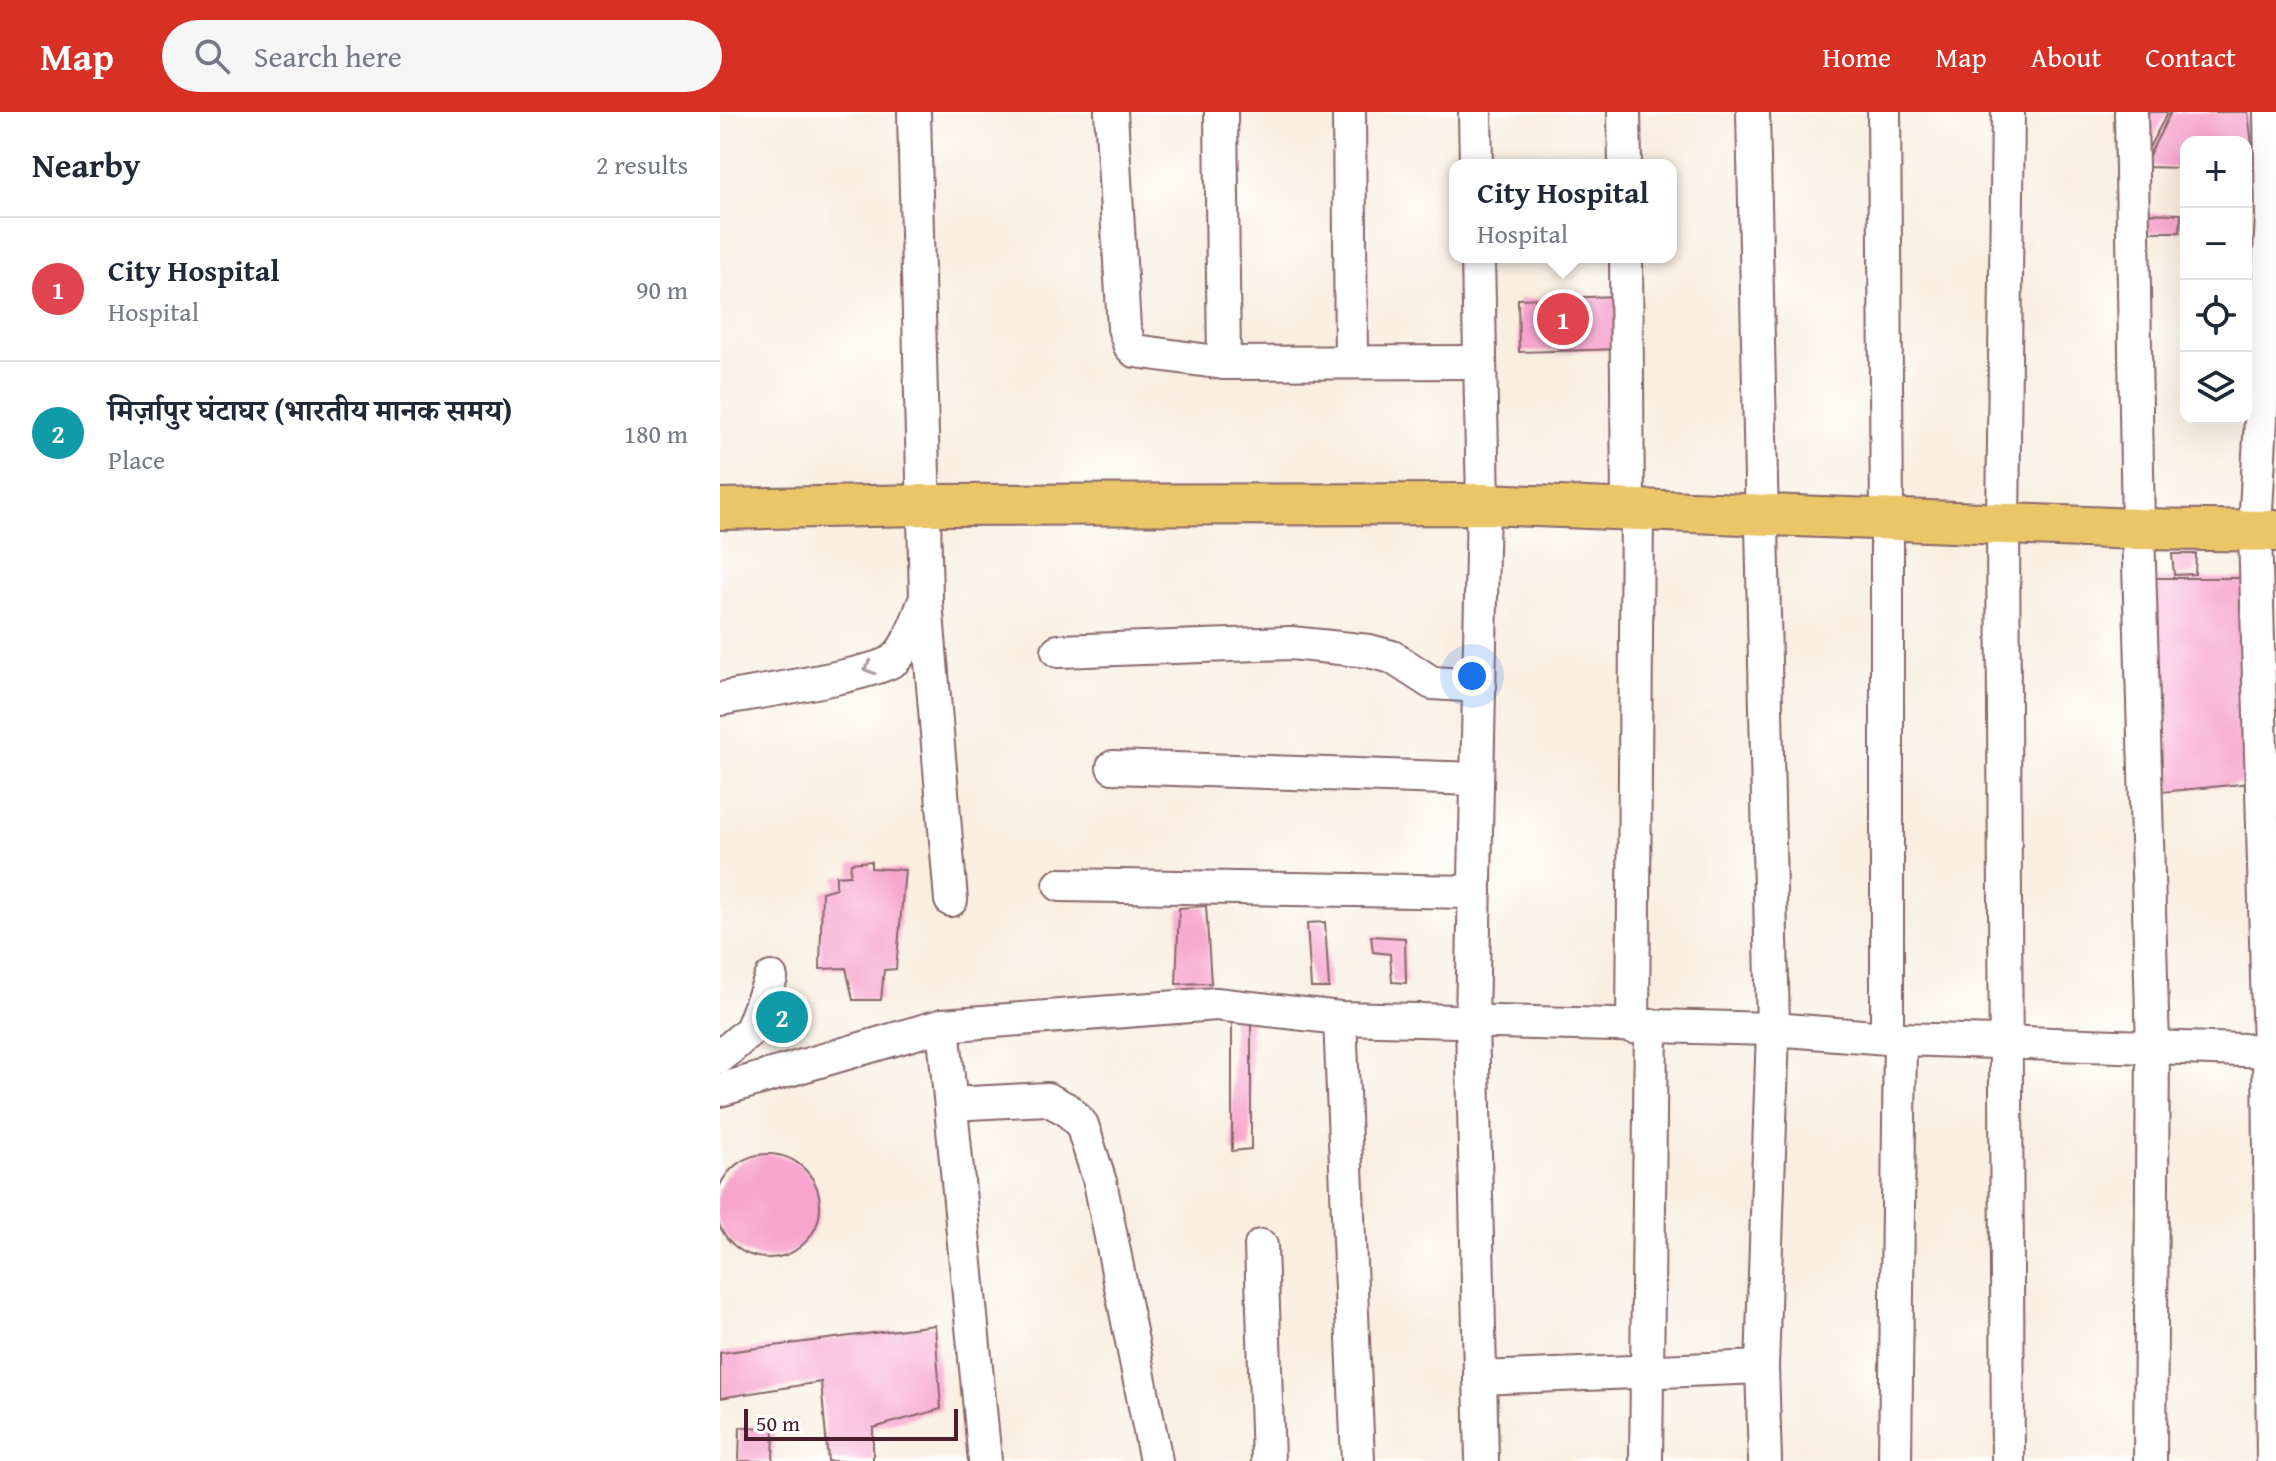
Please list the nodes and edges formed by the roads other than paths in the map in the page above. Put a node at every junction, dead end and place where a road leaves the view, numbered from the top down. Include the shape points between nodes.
1 (914, 112) edge
2 (1111, 112) edge
3 (1221, 112) edge
4 (1349, 112) edge
5 (1475, 112) edge
6 (1624, 112) edge
7 (1753, 112) edge
8 (1884, 112) edge
9 (2008, 112) edge
10 (2131, 112) edge
11 (2270, 112) edge
12 (1476, 159) edge
13 (1625, 159) edge
14 (1478, 263) edge
15 (1626, 263) edge
16 (1351, 362) junction
17 (1480, 362) junction
18 (1224, 363) junction
19 (1483, 504) junction
20 (924, 505) junction
21 (720, 509) edge
22 (1633, 510) junction
23 (1760, 513) junction
24 (1887, 519) junction
25 (2003, 523) junction
26 (2138, 529) junction
27 (2266, 530) edge
28 (926, 598) junction
29 (1058, 651) dead end
30 (1480, 686) junction
31 (720, 699) edge
32 (1113, 767) dead end
33 (1477, 779) junction
34 (1060, 885) dead end
35 (1475, 892) junction
36 (951, 900) dead end
37 (771, 978) dead end
38 (1340, 1018) junction
39 (1472, 1020) junction
40 (943, 1025) junction
41 (1642, 1027) junction
42 (1773, 1029) junction
43 (1894, 1039) junction
44 (2006, 1044) junction
45 (2153, 1047) junction
46 (2272, 1051) edge
47 (720, 1057) edge
48 (720, 1090) edge
49 (951, 1104) junction
50 (1261, 1246) dead end
51 (1762, 1367) junction
52 (1647, 1372) junction
53 (1480, 1378) junction
54 (985, 1461) edge
55 (1156, 1461) edge
56 (1268, 1461) edge
57 (1358, 1461) edge
58 (1482, 1461) edge
59 (1646, 1461) edge
60 (1765, 1461) edge
61 (1895, 1461) edge
62 (2008, 1461) edge
63 (2150, 1461) edge
64 (2273, 1461) edge

1 - 20 street
2 - 18 street via 1124,328 1130,346 1135,351
3 - 18 street
4 - 16 street
5 - 12 street
6 - 13 street
7 - 23 street
8 - 24 street
9 - 25 street
10 - 26 street
11 - 27 street
14 - 17 street
15 - 22 street
16 - 17 street
16 - 18 street
17 - 19 street
19 - 20 main road
19 - 22 main road
19 - 30 street
20 - 21 main road
20 - 28 street
22 - 23 main road
22 - 41 street
23 - 24 main road
23 - 42 street
24 - 25 main road
24 - 43 street
25 - 26 main road
25 - 44 street
26 - 27 main road
26 - 45 street
27 - 46 street
28 -> 31 street via 894,660 850,674
28 - 36 street
29 - 30 street via 1291,643 1369,651 1392,657 1432,683
30 - 33 street
32 - 33 street
33 - 35 street
34 - 35 street
35 - 39 street
37 - 47 street via 751,1030
38 - 39 street
38 - 40 street via 1216,1004
38 - 57 street
39 - 41 street
39 - 53 street
40 - 48 street
40 - 49 street
41 - 42 street
41 - 52 street
42 - 43 street
42 - 51 street
43 - 44 street
43 - 61 street
44 - 45 street
44 - 62 street
45 - 46 street
45 - 63 street
46 - 64 street
49 - 54 street
49 - 55 street via 1047,1099 1082,1125 1100,1182
50 - 56 street
51 - 52 street
51 - 60 street
52 - 53 street
52 - 59 street
53 - 58 street

